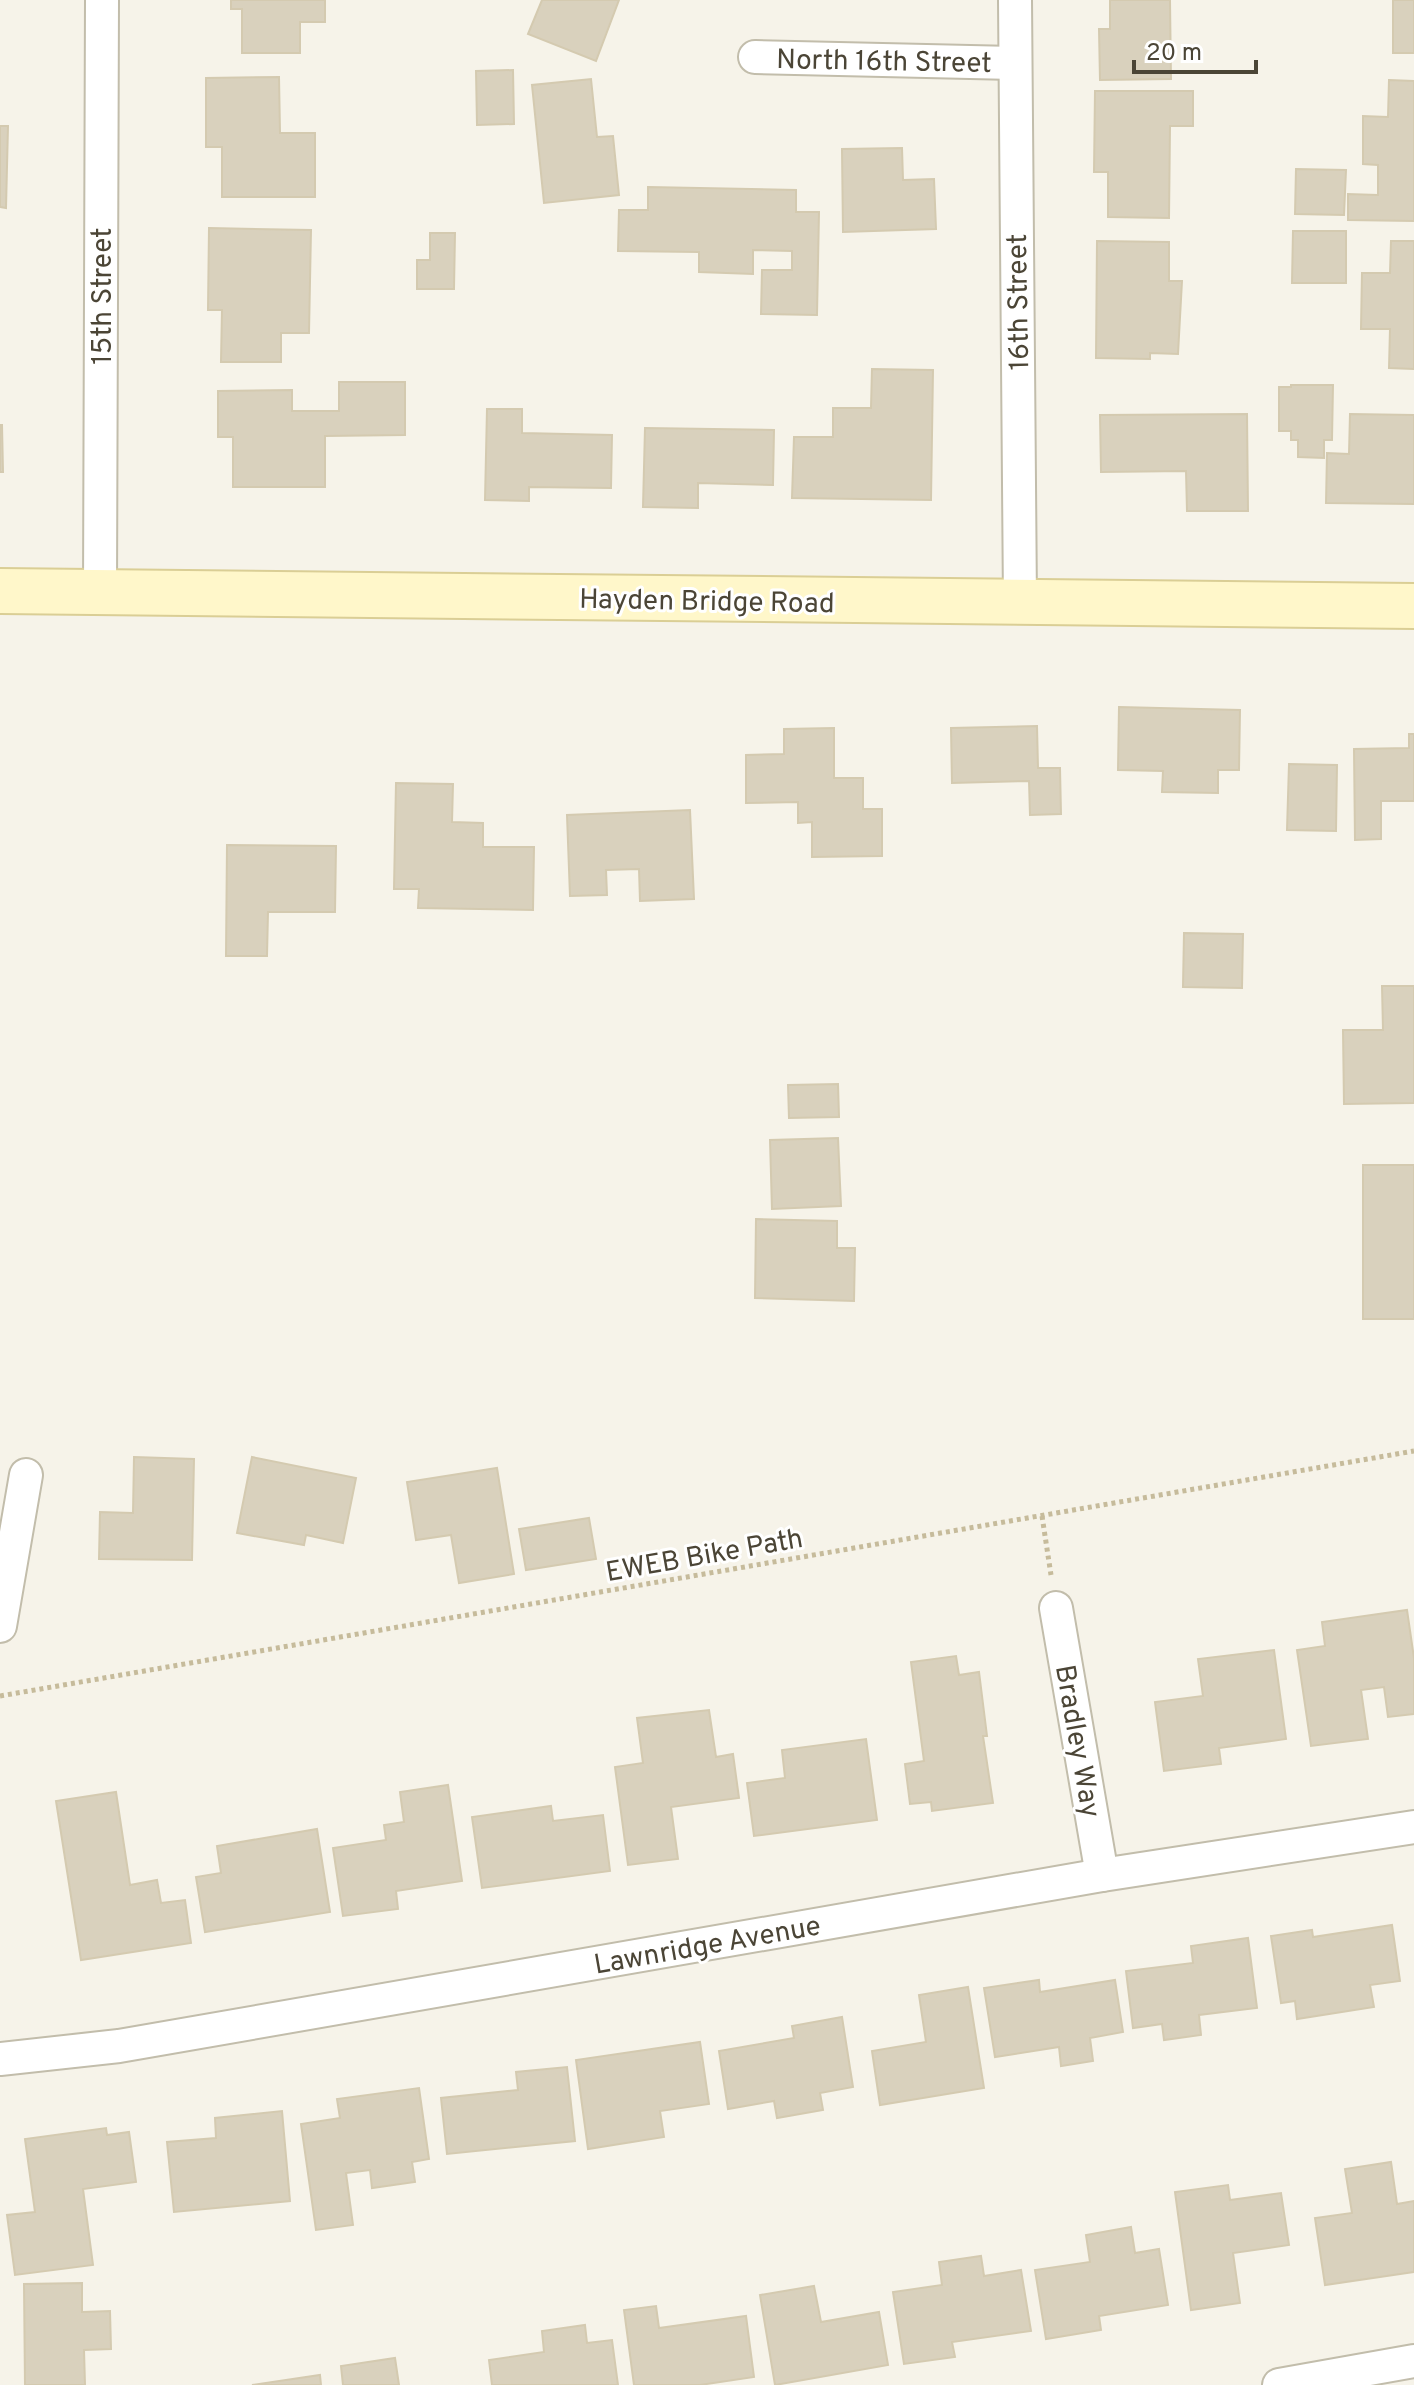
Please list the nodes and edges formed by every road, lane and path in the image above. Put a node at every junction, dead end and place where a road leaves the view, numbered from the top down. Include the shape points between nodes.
1 (102, 0) edge
2 (1015, 0) edge
3 (755, 57) dead end
4 (1014, 63) junction
5 (0, 591) edge
6 (100, 592) junction
7 (1020, 603) junction
8 (1414, 606) edge
9 (1414, 1451) edge
10 (26, 1475) dead end
11 (1042, 1516) junction
12 (1056, 1608) joint
13 (0, 1626) edge
14 (0, 1696) edge
15 (1414, 1827) edge
16 (1102, 1875) junction
17 (0, 2059) edge
18 (1414, 2361) edge
19 (1279, 2385) edge

1 - 6 street, 15th Street
2 - 4 street, 16th Street
3 - 4 street, North 16th Street
4 - 7 street, 16th Street
5 - 6 street, Hayden Bridge Road
6 - 7 street, Hayden Bridge Road
7 - 8 street, Hayden Bridge Road
9 - 11 path, EWEB Bike Path
10 - 13 street
11 - 12 path
11 - 14 path, EWEB Bike Path
12 - 16 street, Bradley Way
15 - 16 street, Lawnridge Avenue
16 - 17 street, Lawnridge Avenue via 119,2046
18 - 19 street

